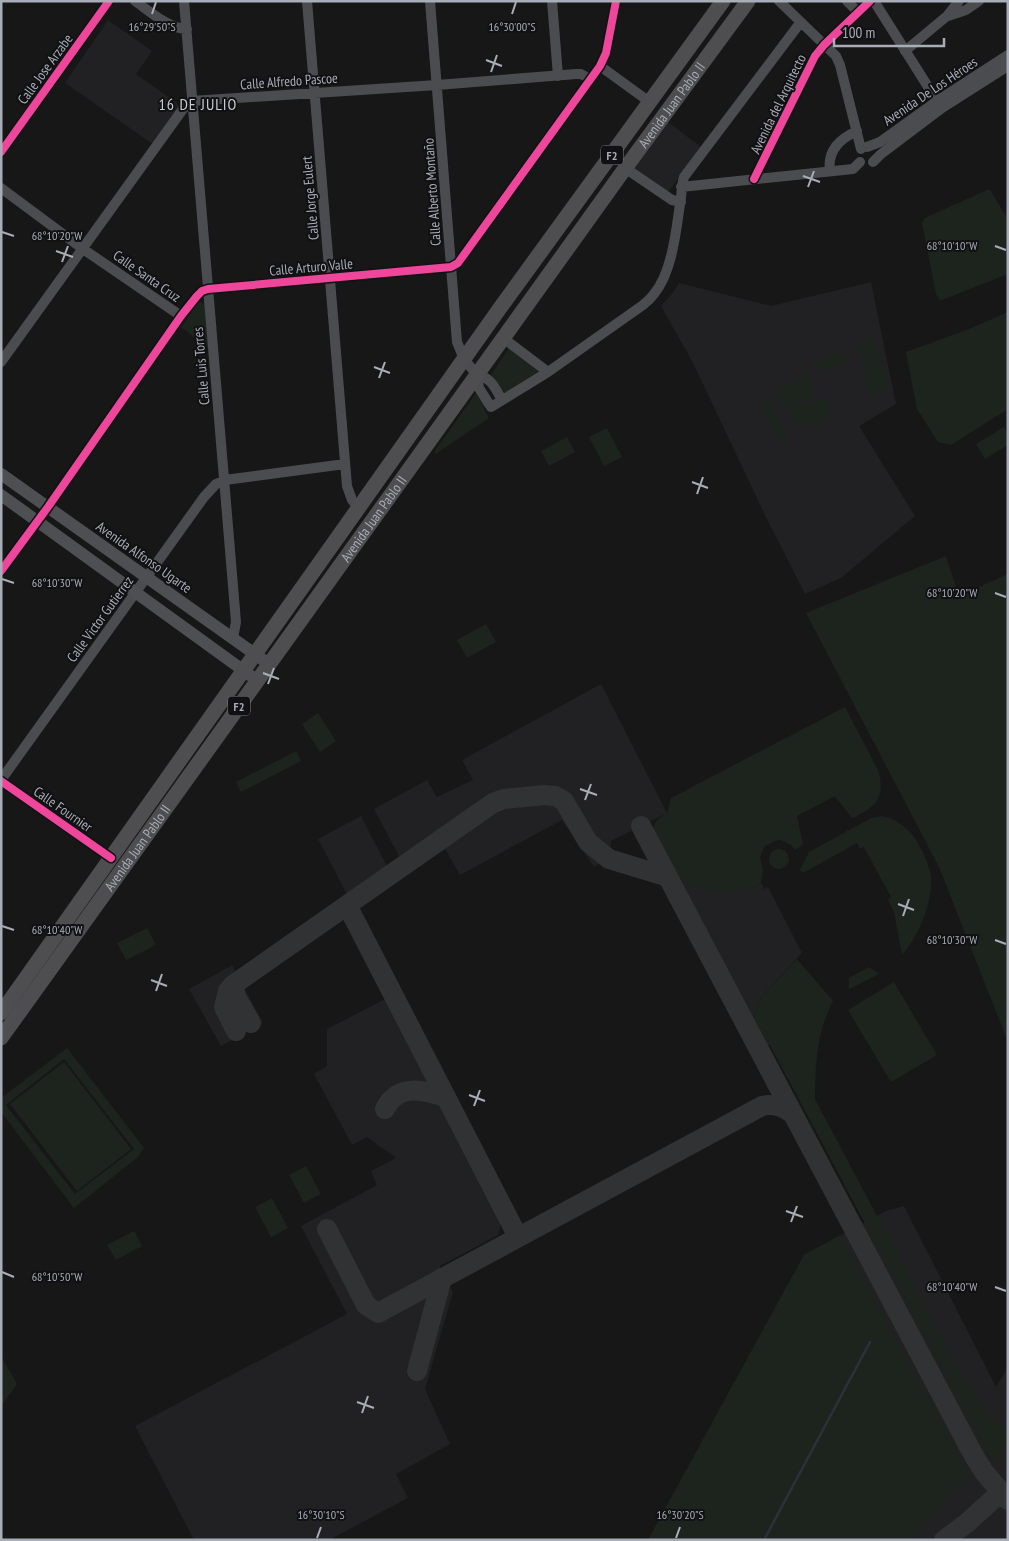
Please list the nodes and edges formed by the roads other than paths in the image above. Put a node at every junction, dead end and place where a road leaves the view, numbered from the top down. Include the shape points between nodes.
1 (109, 1) edge
2 (135, 1) edge
3 (184, 1) edge
4 (307, 1) edge
5 (430, 1) edge
6 (552, 1) edge
7 (616, 1) edge
8 (724, 1) edge
9 (748, 1) edge
10 (779, 1) edge
11 (847, 1) edge
12 (870, 1) edge
13 (874, 1) edge
14 (959, 1) edge
15 (979, 1) edge
16 (858, 12) junction
17 (947, 16) junction
18 (800, 23) junction
19 (187, 29) junction
20 (824, 45) junction
21 (906, 51) junction
22 (1008, 55) edge
23 (600, 66) junction
24 (1008, 66) edge
25 (558, 76) junction
26 (590, 79) junction
27 (437, 85) junction
28 (316, 93) junction
29 (193, 101) junction
30 (937, 101) junction
31 (651, 103) junction
32 (857, 131) junction
33 (864, 148) junction
34 (1, 152) edge
35 (860, 162) junction
36 (873, 162) junction
37 (625, 168) junction
38 (830, 171) junction
39 (754, 179) junction
40 (681, 187) junction
41 (1, 188) edge
42 (681, 202) junction
43 (83, 249) junction
44 (451, 267) junction
45 (331, 277) junction
46 (208, 288) junction
47 (181, 316) junction
48 (503, 338) junction
49 (464, 359) junction
50 (1, 362) edge
51 (548, 372) junction
52 (477, 375) junction
53 (502, 400) junction
54 (345, 464) junction
55 (1, 474) edge
56 (225, 480) junction
57 (1, 495) edge
58 (48, 508) junction
59 (359, 508) junction
60 (38, 521) junction
61 (1, 572) edge
62 (147, 577) junction
63 (136, 593) junction
64 (233, 638) junction
65 (255, 654) junction
66 (270, 664) junction
67 (244, 670) junction
68 (257, 681) junction
69 (1, 781) edge
70 (111, 858) junction
71 (1, 1013) edge
72 (1, 1038) edge

1 - 34 street, Calle Jose Arzabe
2 - 19 street via 171,25
3 - 19 street, Calle Luis Torres
4 - 28 street, Calle Jorge Eulert
5 - 27 street, Calle Alberto Montaño
6 - 25 street
7 - 23 street via 606,53
8 - 31 highway, Avenida Juan Pablo II / F2
9 - 37 highway, Avenida Juan Pablo II / F2
10 - 18 street
11 - 16 street
12 - 16 street, Avenida del Arquitecto
13 - 21 street
14 - 17 street
15 - 17 street via 966,10
16 - 20 street, Avenida del Arquitecto
17 - 21 street
18 - 20 street
18 - 40 street via 684,177
19 - 29 street, Calle Luis Torres
20 - 32 street via 840,64
20 - 39 street, Avenida del Arquitecto via 815,56
21 - 30 street
22 - 30 street, Avenida De Los Héroes
23 - 26 street
23 - 31 street
24 - 36 street, Avenida De Los Héroes via 942,108
25 - 26 street, Calle Alfredo Pascoe via 582,74
25 - 27 street, Calle Alfredo Pascoe
26 - 44 street via 463,258
27 - 28 street, Calle Alfredo Pascoe
27 - 44 street, Calle Alberto Montaño
28 - 29 street, Calle Alfredo Pascoe
28 - 45 street, Calle Jorge Eulert
29 - 43 street via 183,109
29 - 46 street, Calle Luis Torres
30 - 33 street, Avenida De Los Héroes via 880,142
31 - 49 highway, Avenida Juan Pablo II / F2
32 - 33 street
32 - 38 street via 845,136 834,148
33 - 35 street via 857,157
33 - 36 street via 872,149 875,154
35 - 36 street via 865,165
35 - 38 street via 853,169
37 - 42 street via 672,200
37 - 48 highway, Avenida Juan Pablo II / F2
38 - 39 street
39 - 40 street
40 - 42 street
41 - 43 street, Calle Santa Cruz
42 - 51 street via 665,276 654,294
43 - 47 street, Calle Santa Cruz
43 - 50 street
44 - 45 street, Calle Arturo Valle
44 - 49 street, Calle Alberto Montaño via 457,342
45 - 46 street, Calle Arturo Valle
45 - 54 street, Calle Jorge Eulert
46 - 47 street
46 - 56 street, Calle Luis Torres
47 - 58 street
48 - 51 street
48 - 52 highway, Avenida Juan Pablo II / F2
49 - 52 street, Calle Alberto Montaño
49 - 59 highway, Avenida Juan Pablo II / F2
51 - 53 street
52 - 53 street via 491,381
52 - 53 street via 479,388 491,407
52 - 66 highway, Avenida Juan Pablo II / F2
54 - 56 street
54 - 59 street, Calle Jorge Eulert via 349,494
55 - 58 main road, Avenida Alfonso Ugarte
56 - 62 street, Calle Victor Gutierrez via 216,484 204,497
56 - 64 street, Calle Luis Torres via 236,622
57 - 60 main road
58 - 60 street
58 - 62 main road, Avenida Alfonso Ugarte
59 - 65 highway, Avenida Juan Pablo II / F2
60 - 61 street
60 - 63 main road
62 - 63 street, Calle Victor Gutierrez
62 - 64 main road, Avenida Alfonso Ugarte
63 - 67 main road
63 - 69 street, Calle Victor Gutierrez
64 - 65 main road, Avenida Alfonso Ugarte
65 - 66 main road, Avenida Alfonso Ugarte
65 - 67 highway, Avenida Juan Pablo II / F2
66 - 68 highway, Avenida Juan Pablo II / F2
67 - 68 main road
67 - 70 highway, Avenida Juan Pablo II / F2
68 - 72 highway, Avenida Juan Pablo II / F2
69 - 70 street, Calle Fournier
70 - 71 highway, Avenida Juan Pablo II / F2

